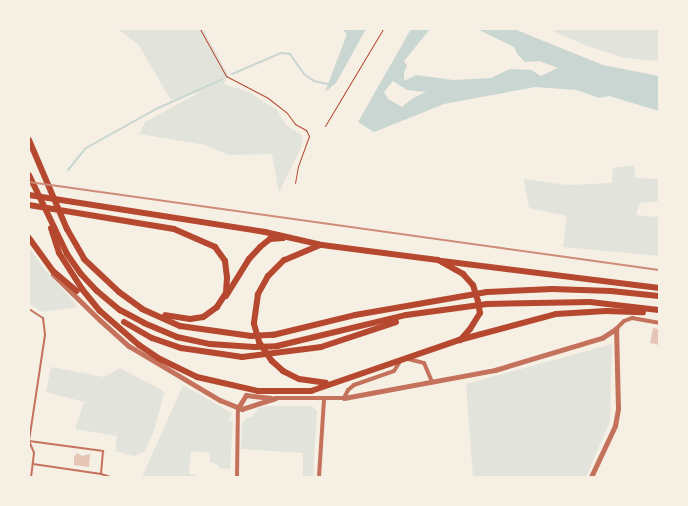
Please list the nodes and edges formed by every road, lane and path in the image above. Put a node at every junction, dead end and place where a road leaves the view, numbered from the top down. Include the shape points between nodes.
1 (200, 29) edge
2 (383, 29) edge
3 (324, 126) dead end
4 (29, 140) edge
5 (29, 175) edge
6 (295, 183) dead end
7 (29, 195) edge
8 (29, 205) edge
9 (49, 218) junction
10 (289, 237) junction
11 (29, 238) edge
12 (29, 243) edge
13 (322, 245) junction
14 (438, 260) junction
15 (659, 288) edge
16 (77, 291) dead end
17 (659, 296) edge
18 (133, 302) junction
19 (220, 303) junction
20 (29, 309) edge
21 (431, 312) junction
22 (659, 312) edge
23 (124, 322) dead end
24 (659, 323) edge
25 (616, 329) junction
26 (459, 340) junction
27 (401, 360) junction
28 (432, 382) junction
29 (331, 383) junction
30 (275, 398) junction
31 (344, 398) junction
32 (324, 399) junction
33 (238, 408) junction
34 (29, 441) edge
35 (33, 464) junction
36 (101, 474) junction
37 (31, 477) edge
38 (111, 477) edge
39 (237, 477) edge
40 (319, 477) edge
41 (591, 477) edge

1 - 6 path via 226,76 268,98 306,130 309,136
2 - 3 path
4 - 18 highway via 84,259 96,273
5 - 9 highway
7 - 10 highway
8 - 19 highway via 174,229 215,247 225,261 227,278 226,293
9 - 21 highway via 81,274 120,310 177,337 210,344 276,346
9 - 29 highway via 59,253 82,289 118,328 160,360 197,377 258,391 311,391
10 - 13 highway
10 - 19 highway via 270,239 260,247
11 - 16 highway via 52,271
12 - 33 street via 73,295 130,346
13 - 14 highway
13 - 29 highway via 284,260 268,276 258,294 254,324 259,342 283,371 299,379
14 - 15 highway
14 - 26 highway via 463,274 473,285 478,300 480,313
17 - 18 highway via 552,289 487,292 355,315 273,335 251,336 180,326
18 - 19 highway via 162,314 190,319 203,317
20 - 34 lane via 42,318 45,335
21 - 22 highway via 487,304 590,302
21 - 23 highway via 321,346 260,356 223,356 181,348 152,338
22 - 26 highway via 556,314
24 - 25 street via 632,318
25 - 28 street via 602,338 495,370
25 - 41 street via 618,409 614,426
26 - 27 highway
27 - 28 street via 424,363
27 - 29 highway
27 - 31 street via 394,371 358,383
28 - 31 street
30 - 32 street
30 - 33 street via 245,409
30 - 33 street via 246,395
31 - 32 street
32 - 40 street
33 - 39 street
34 - 35 lane via 34,453
34 - 36 lane via 103,451
35 - 36 lane
35 - 37 lane
36 - 38 lane

